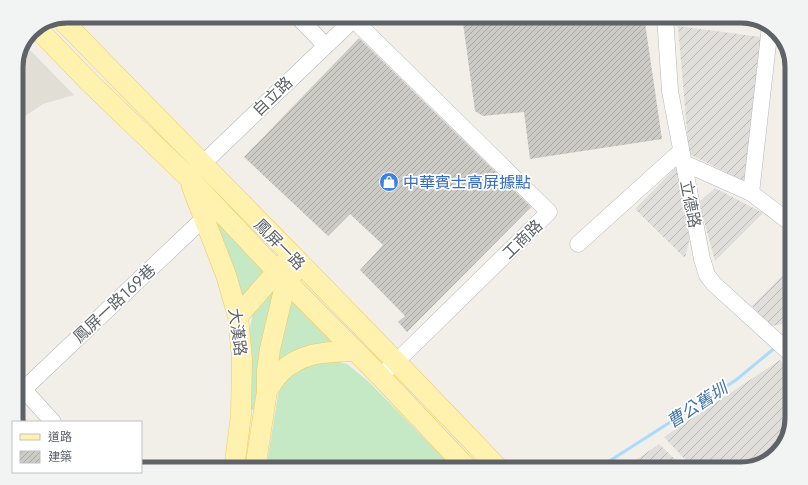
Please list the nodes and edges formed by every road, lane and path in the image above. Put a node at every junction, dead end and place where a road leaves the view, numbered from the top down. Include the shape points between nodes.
1 (65, 23) edge
2 (304, 23) edge
3 (348, 23) edge
4 (360, 23) edge
5 (665, 23) edge
6 (41, 32) edge
7 (769, 33) edge
8 (325, 45) junction
9 (682, 157) junction
10 (202, 164) junction
11 (188, 178) junction
12 (751, 193) junction
13 (204, 218) junction
14 (785, 219) edge
15 (578, 244) dead end
16 (296, 260) junction
17 (281, 276) junction
18 (238, 316) junction
19 (784, 347) edge
20 (356, 351) junction
21 (397, 362) junction
22 (380, 376) junction
23 (23, 382) edge
24 (23, 388) edge
25 (267, 391) junction
26 (52, 421) edge
27 (235, 462) edge
28 (256, 462) edge
29 (461, 462) edge
30 (492, 462) edge

1 - 10 main road, 鳳屏一路
2 - 8 street
3 - 8 street, 自立路
4 - 21 street, 工商路 via 549,212
5 - 9 street, 立德路 via 670,91
6 - 11 main road, 鳳屏一路
7 - 12 street
8 - 10 street, 自立路
9 - 12 street
9 - 15 street
9 - 19 street, 立德路 via 707,275
10 - 11 street, 自立路
10 - 16 main road, 鳳屏一路
11 - 13 main road, 大漢路
11 - 17 main road, 鳳屏一路
12 - 14 street
13 - 18 main road, 大漢路 via 226,275
13 - 23 street, 鳳屏一路169巷
16 - 17 main road
16 - 21 main road, 鳳屏一路
17 - 18 main road
17 - 20 main road, 鳳屏一路
17 - 25 main road, 大漢路 via 267,371
18 - 27 main road, 大漢路 via 242,359 241,415
20 - 22 main road, 鳳屏一路
20 - 25 main road via 322,352 300,358 279,373
21 - 22 street, 工商路
21 - 30 main road, 鳳屏一路
22 - 29 main road, 鳳屏一路
24 - 26 street
25 - 28 main road, 大漢路

